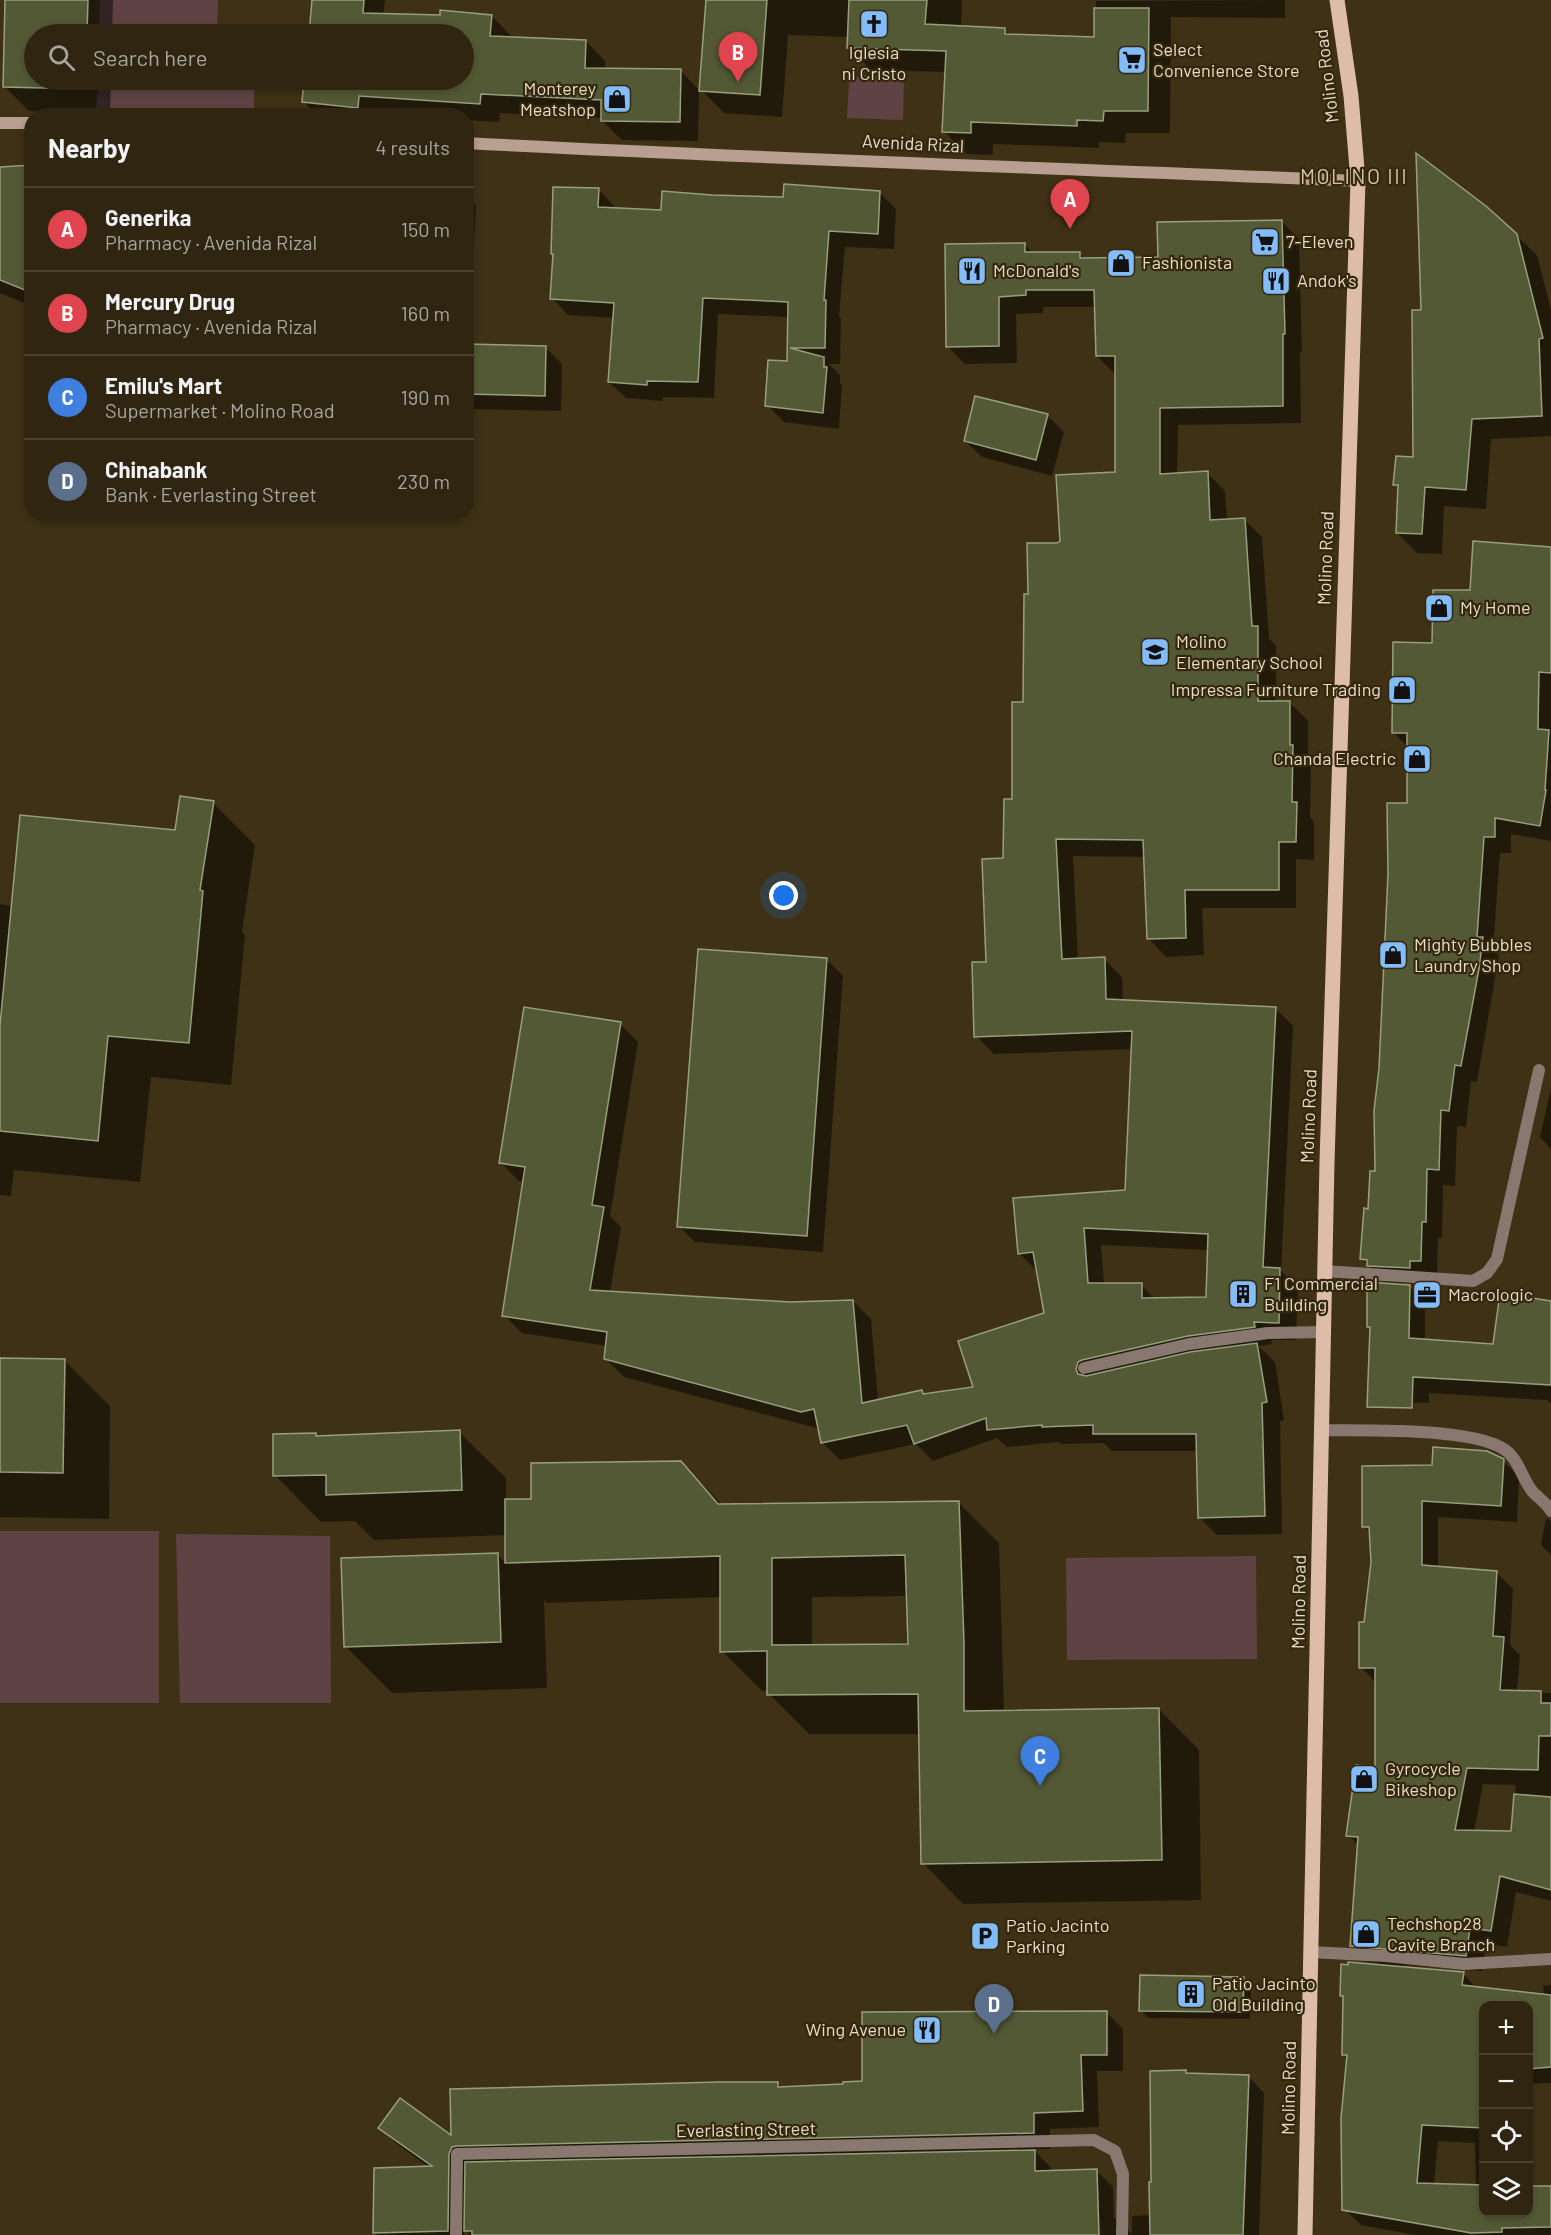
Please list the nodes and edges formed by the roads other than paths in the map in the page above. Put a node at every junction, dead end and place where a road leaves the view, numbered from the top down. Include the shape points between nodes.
1 (1337, 0) edge
2 (0, 123) edge
3 (24, 123) edge
4 (474, 143) edge
5 (1358, 181) junction
6 (1539, 1070) dead end
7 (1325, 1271) junction
8 (1324, 1332) junction
9 (1084, 1368) dead end
10 (1322, 1430) junction
11 (1551, 1511) edge
12 (1311, 1952) junction
13 (1551, 1959) edge
14 (456, 2235) edge
15 (1122, 2235) edge
16 (1305, 2235) edge

1 - 5 main road, Molino Road
2 - 3 main road
4 - 5 main road, Avenida Rizal
5 - 7 main road, Molino Road
6 - 7 street via 1497,1259 1487,1273 1473,1281
7 - 8 main road, Molino Road
8 - 9 street via 1268,1333 1189,1344
8 - 10 main road, Molino Road
10 - 11 street via 1421,1432 1467,1437 1498,1446 1507,1451
10 - 12 main road, Molino Road
12 - 13 street via 1464,1964
12 - 16 main road, Molino Road
14 - 15 street, Everlasting Street via 457,2154 1095,2140 1115,2151 1123,2174

